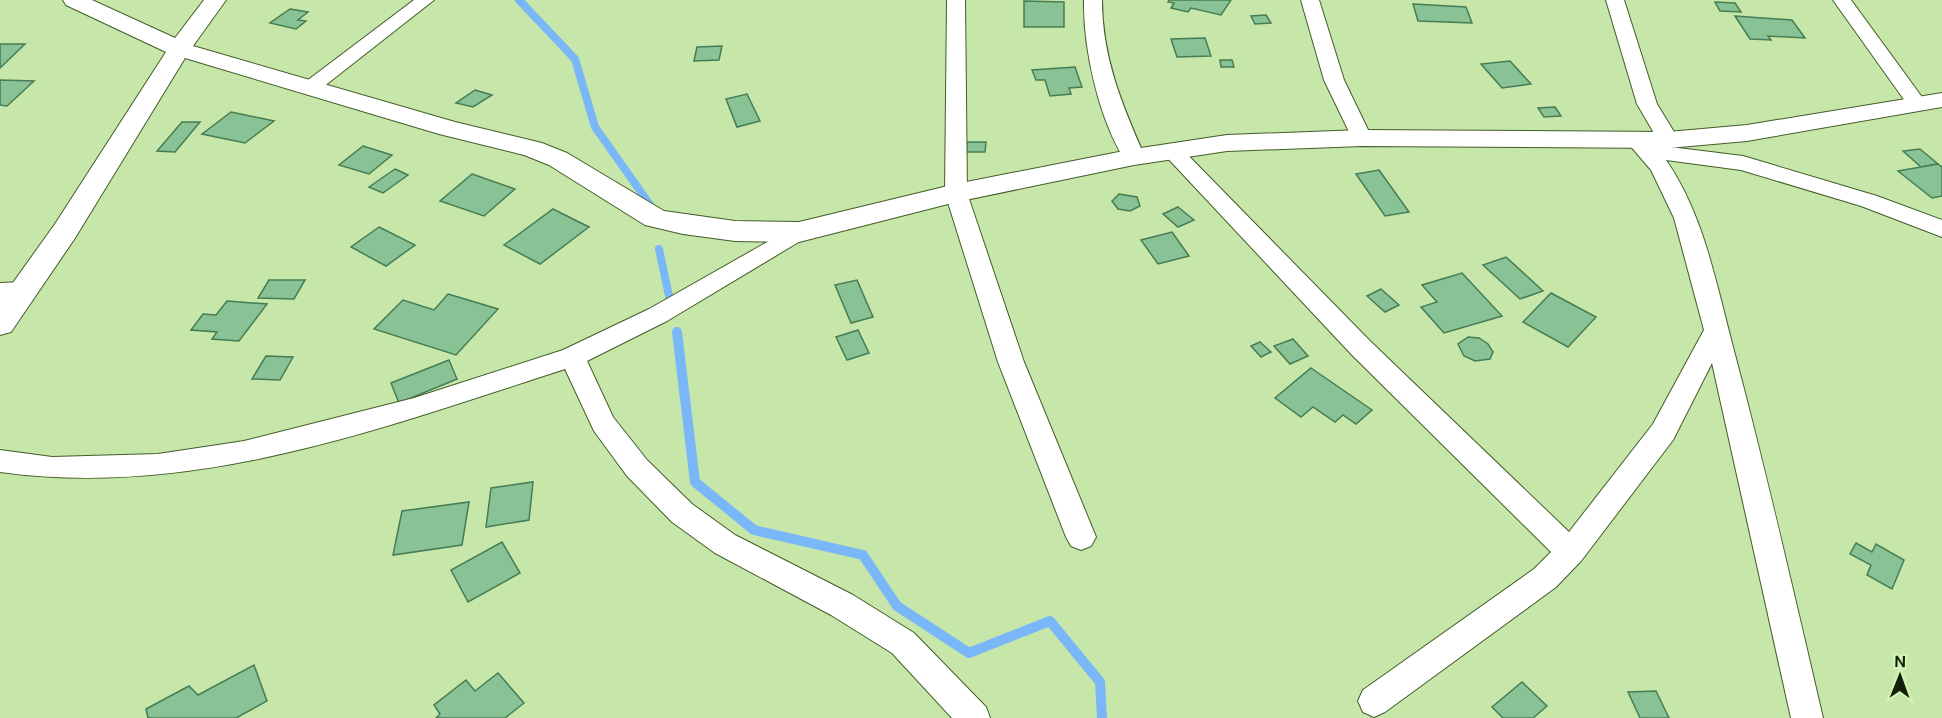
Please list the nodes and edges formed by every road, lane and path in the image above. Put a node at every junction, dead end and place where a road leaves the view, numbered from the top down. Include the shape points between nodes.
1 (74, 0) edge
2 (215, 0) edge
3 (425, 0) edge
4 (956, 0) edge
5 (1093, 0) edge
6 (1310, 0) edge
7 (1615, 0) edge
8 (1842, 0) edge
9 (179, 49) junction
10 (311, 87) junction
11 (1930, 102) edge
12 (1362, 138) junction
13 (1652, 144) junction
14 (1171, 150) junction
15 (1134, 157) junction
16 (956, 193) junction
17 (1942, 229) edge
18 (799, 232) junction
19 (12, 291) edge
20 (0, 324) edge
21 (1716, 330) junction
22 (572, 357) junction
23 (0, 461) edge
24 (1081, 537) dead end
25 (1571, 552) junction
26 (1374, 701) dead end
27 (974, 718) edge
28 (1808, 718) edge

1 - 9 street
2 - 9 street
3 - 10 street
4 - 16 street
5 - 15 street via 1091,29 1097,67
6 - 12 street via 1334,81
7 - 13 street via 1647,104
8 - 11 street
9 - 10 street
9 - 19 street
10 - 18 street via 533,149 558,159 667,222 735,231
11 - 13 street via 1759,131
12 - 13 street
12 - 14 street via 1227,143
13 - 17 street via 1743,163 1869,201
13 - 21 street via 1701,265
14 - 15 street
14 - 25 street via 1361,348
15 - 16 street
16 - 18 street
16 - 24 street via 1011,362
18 - 22 street via 658,315
19 - 20 street
21 - 25 street via 1663,432
21 - 28 street
22 - 23 street via 414,408 244,452 158,465 92,468 52,468
22 - 27 street via 603,423 637,468 682,513 725,544 842,605 903,643
25 - 26 street via 1545,578

